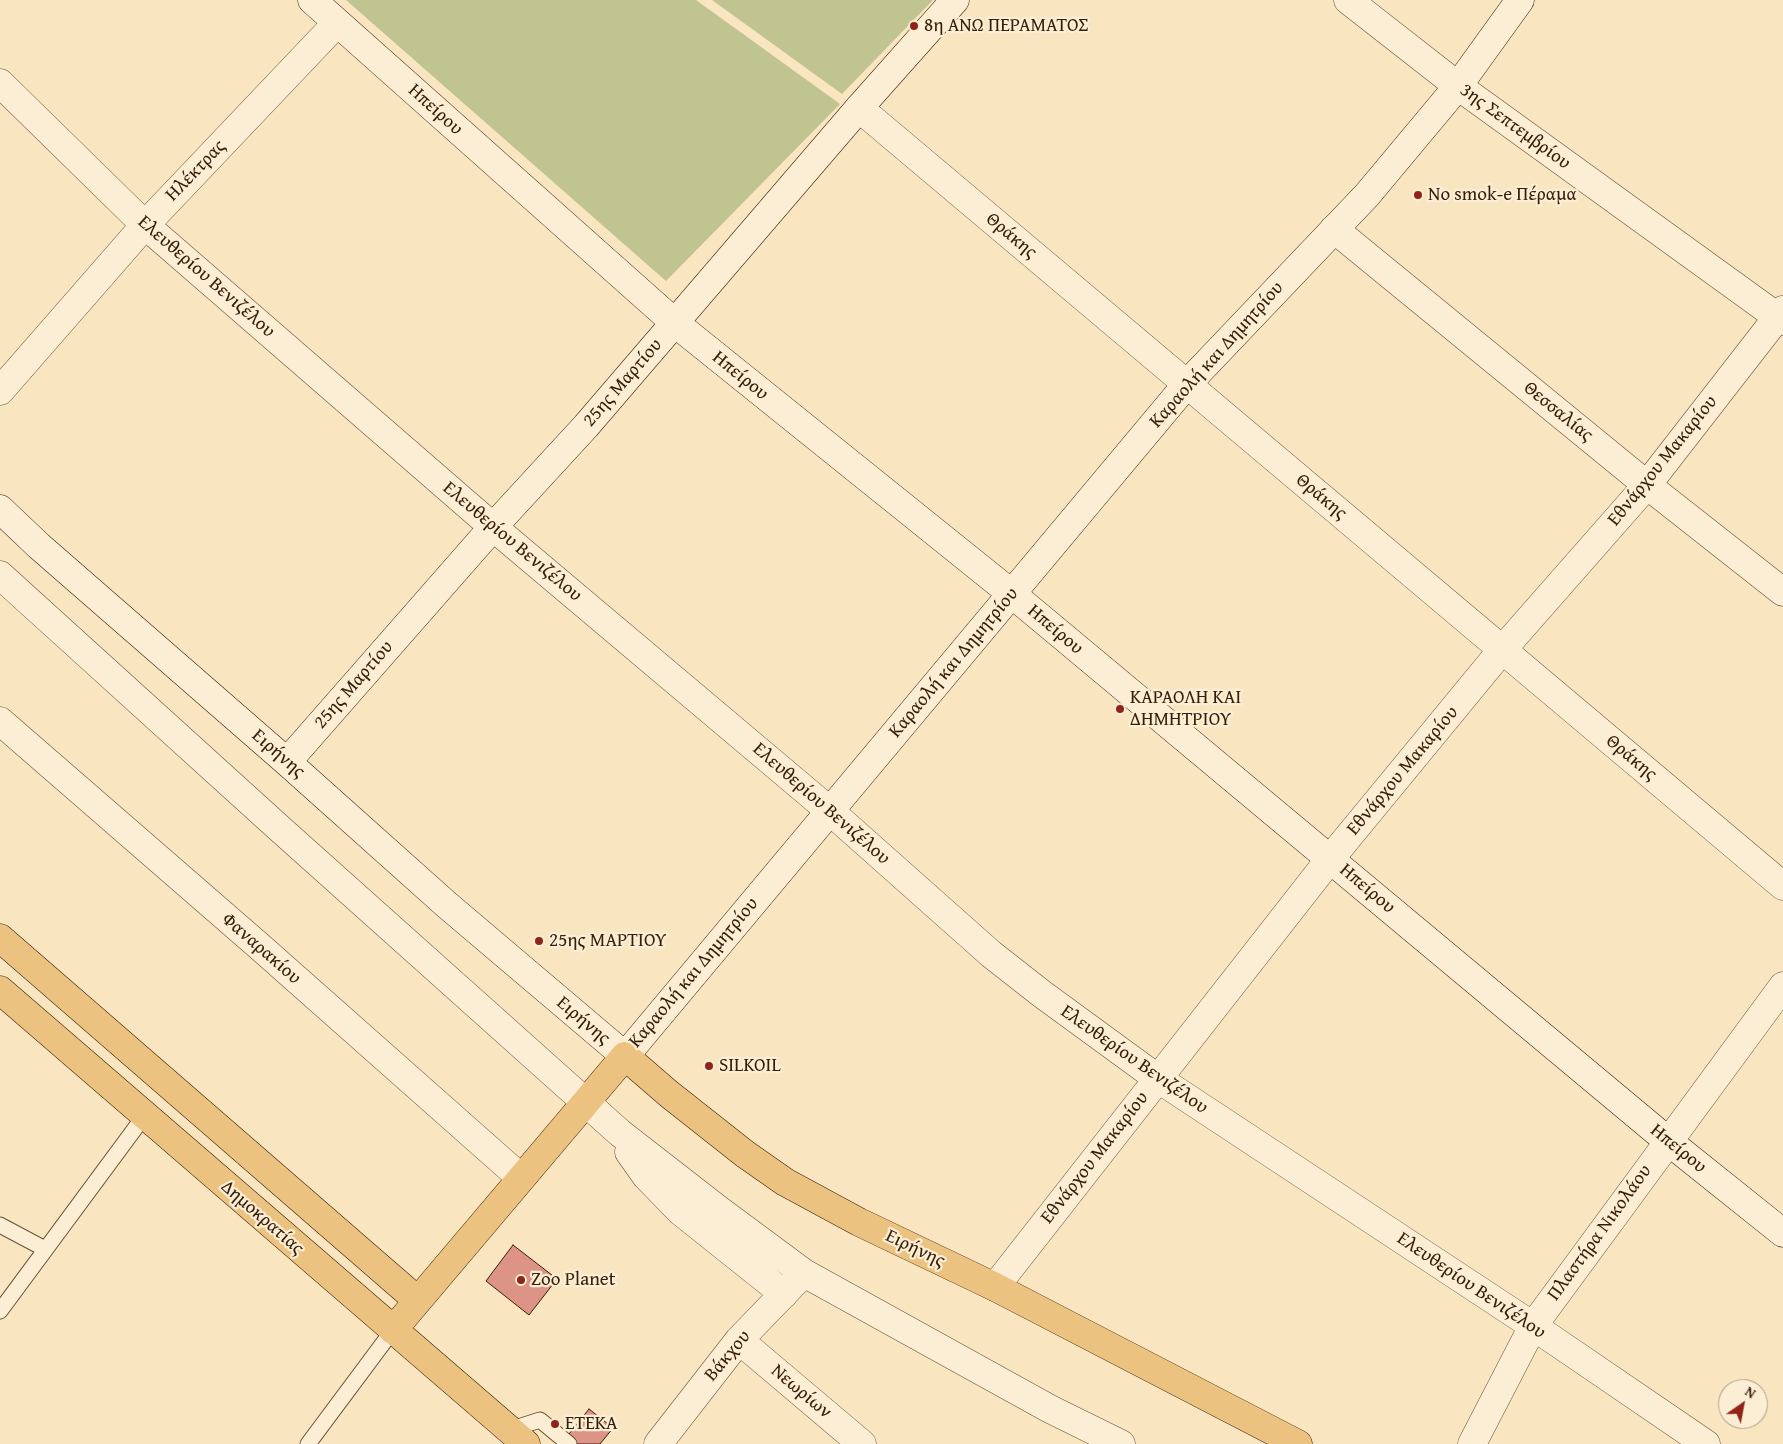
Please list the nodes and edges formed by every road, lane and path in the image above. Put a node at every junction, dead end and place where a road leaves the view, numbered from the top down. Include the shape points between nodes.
1 (312, 0) edge
2 (955, 0) edge
3 (1348, 0) edge
4 (1520, 0) edge
5 (337, 22) junction
6 (0, 83) edge
7 (1458, 86) junction
8 (859, 108) junction
9 (145, 225) junction
10 (1334, 229) junction
11 (1781, 316) edge
12 (674, 323) junction
13 (1187, 384) junction
14 (0, 391) edge
15 (1647, 485) junction
16 (2, 515) edge
17 (493, 527) junction
18 (0, 575) edge
19 (1783, 592) edge
20 (1012, 594) junction
21 (1502, 650) junction
22 (0, 721) edge
23 (287, 762) junction
24 (830, 811) junction
25 (1330, 859) junction
26 (1783, 886) edge
27 (0, 938) edge
28 (1783, 986) edge
29 (0, 990) edge
30 (625, 1056) junction
31 (1157, 1078) junction
32 (586, 1101) junction
33 (144, 1115) junction
34 (620, 1133) junction
35 (1668, 1141) junction
36 (520, 1178) junction
37 (0, 1225) edge
38 (1783, 1233) edge
39 (45, 1249) junction
40 (804, 1273) junction
41 (995, 1287) junction
42 (784, 1294) junction
43 (417, 1300) junction
44 (0, 1311) edge
45 (1532, 1326) junction
46 (393, 1330) junction
47 (739, 1340) junction
48 (517, 1437) edge
49 (308, 1444) edge
50 (569, 1444) edge
51 (658, 1444) edge
52 (862, 1444) edge
53 (1121, 1444) edge
54 (1298, 1444) edge
55 (1472, 1444) edge
56 (1706, 1444) edge

1 - 5 street, Ηπείρου
2 - 8 street, 25ης Μαρτίου
3 - 7 street, 3ης Σεπτεμβρίου
4 - 7 street, Καραολή και Δημητρίου
5 - 9 street, Ηλέκτρας
5 - 12 street, Ηπείρου
6 - 9 street, Ελευθερίου Βενιζέλου
7 - 10 street, Καραολή και Δημητρίου via 1367,195
7 - 11 street, 3ης Σεπτεμβρίου
8 - 12 street, 25ης Μαρτίου
8 - 13 street, Θράκης
9 - 14 street, Ηλέκτρας
9 - 17 street, Ελευθερίου Βενιζέλου
10 - 13 street, Καραολή και Δημητρίου
10 - 15 street, Θεσσαλίας
11 - 15 street, Εθνάρχου Μακαρίου
12 - 17 street, 25ης Μαρτίου via 586,426
12 - 20 street, Ηπείρου
13 - 20 street, Καραολή και Δημητρίου
13 - 21 street, Θράκης
15 - 19 street, Θεσσαλίας
15 - 21 street, Εθνάρχου Μακαρίου
16 - 23 street, Ειρήνης
17 - 23 street, 25ης Μαρτίου
17 - 24 street, Ελευθερίου Βενιζέλου
18 - 32 street
20 - 24 street, Καραολή και Δημητρίου
20 - 25 street, Ηπείρου
21 - 25 street, Εθνάρχου Μακαρίου
21 - 26 street, Θράκης
22 - 36 street, Φαναρακίου
23 - 30 street, Ειρήνης via 454,911
24 - 30 street, Καραολή και Δημητρίου
24 - 31 street, Ελευθερίου Βενιζέλου via 991,954
25 - 31 street, Εθνάρχου Μακαρίου
25 - 35 street, Ηπείρου
27 - 43 main road, Δημοκρατίας
28 - 35 street, Πλαστήρα Νικολάου
29 - 33 main road, Δημοκρατίας
30 - 32 main road, Καραολή και Δημητρίου
30 - 41 main road, Ειρήνης via 669,1094 785,1182 859,1222
31 - 41 street, Εθνάρχου Μακαρίου
31 - 45 street, Ελευθερίου Βενιζέλου
32 - 34 street
32 - 36 main road, Καραολή και Δημητρίου
33 - 39 lane
33 - 46 main road, Δημοκρατίας
34 - 40 street
34 - 42 street via 646,1176 680,1211
35 - 38 street, Ηπείρου
35 - 45 street, Πλαστήρα Νικολάου
36 - 43 main road, Καραολή και Δημητρίου
37 - 39 lane
39 - 44 lane
40 - 42 street, Βάκχου
40 - 53 street via 1050,1409
41 - 54 main road, Ειρήνης
42 - 47 street, Βάκχου
43 - 46 main road, Καραολή και Δημητρίου
45 - 55 street, Πλαστήρα Νικολάου
45 - 56 street, Ελευθερίου Βενιζέλου
46 - 48 main road, Δημοκρατίας
46 - 49 lane
47 - 51 street, Βάκχου
47 - 52 street, Νεωρίων
48 - 50 lane via 540,1420

